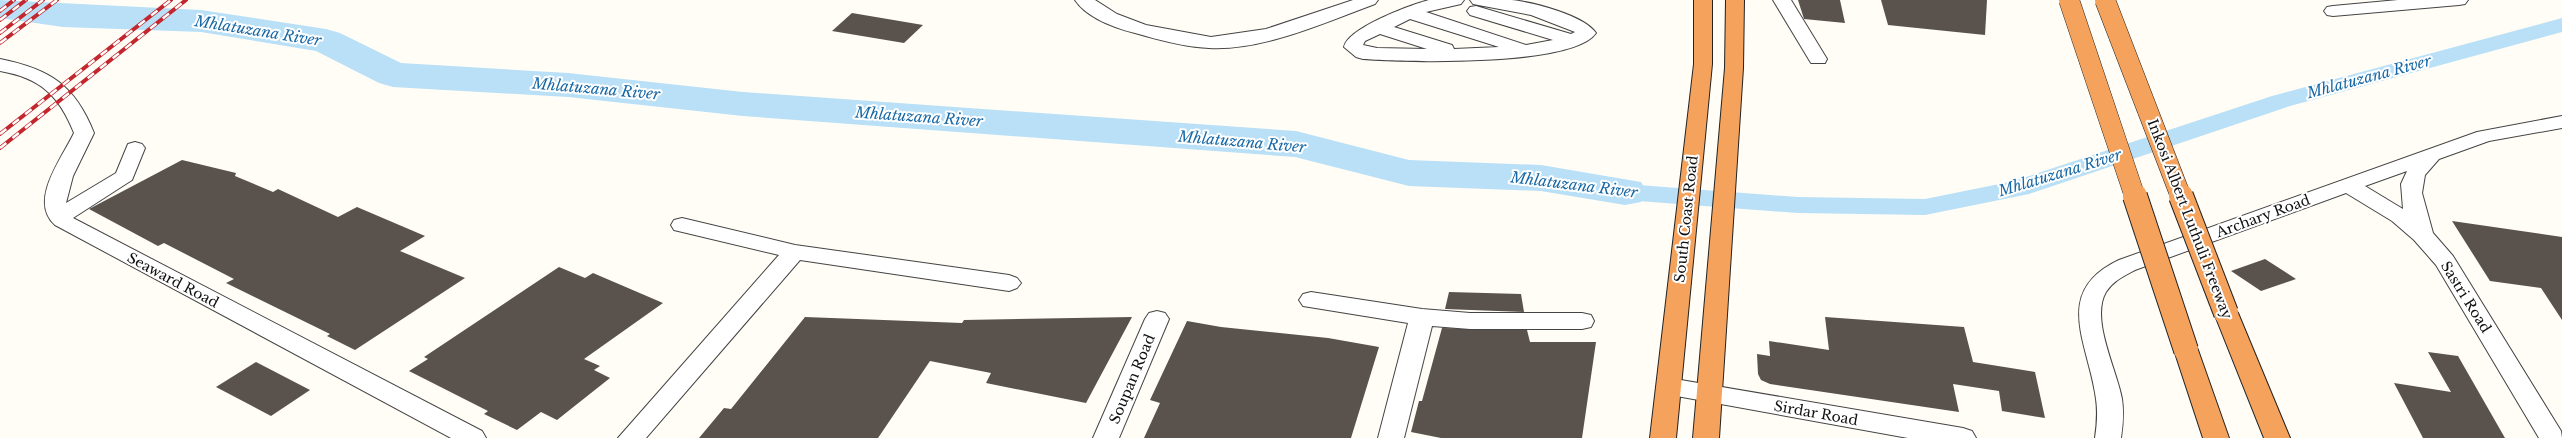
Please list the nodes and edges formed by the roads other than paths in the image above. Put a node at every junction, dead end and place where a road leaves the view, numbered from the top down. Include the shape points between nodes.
1 (1084, 0) edge
2 (1327, 0) edge
3 (1369, 0) edge
4 (1450, 0) edge
5 (1479, 0) edge
6 (1703, 0) edge
7 (1735, 0) edge
8 (1782, 0) edge
9 (2069, 0) edge
10 (2105, 0) edge
11 (2459, 0) edge
12 (1515, 2) edge
13 (2333, 11) dead end
14 (1409, 13) junction
15 (1312, 19) junction
16 (1379, 28) junction
17 (1572, 40) junction
18 (1527, 50) junction
19 (1465, 56) junction
20 (1818, 59) dead end
21 (0, 66) edge
22 (2562, 122) edge
23 (135, 148) dead end
24 (2434, 153) junction
25 (2348, 185) junction
26 (59, 217) junction
27 (682, 225) dead end
28 (2422, 235) junction
29 (795, 252) junction
30 (1009, 283) dead end
31 (1311, 300) dead end
32 (1422, 317) junction
33 (1157, 319) dead end
34 (1582, 321) dead end
35 (1669, 388) junction
36 (1709, 394) junction
37 (473, 438) edge
38 (631, 438) edge
39 (1106, 438) edge
40 (1391, 438) edge
41 (1663, 438) edge
42 (1706, 438) edge
43 (1962, 438) edge
44 (2108, 438) edge
45 (2216, 438) edge
46 (2277, 438) edge
47 (2552, 438) edge

1 - 15 street via 1102,15 1121,23 1145,31 1211,43 1246,39
2 - 15 street
3 - 15 street
4 - 14 street
4 - 17 street
5 - 12 street
6 - 35 highway, South Coast Road via 1703,64
7 - 36 highway via 1734,68
8 - 20 street
9 - 45 highway, bridge
10 - 46 highway, Inkosi Albert Luthuli Freeway, bridge
11 - 13 street
12 - 17 street via 1582,27 1587,33
14 - 16 street
14 - 18 street
16 - 19 street
16 - 19 street via 1359,37 1353,47 1363,53
17 - 18 street
18 - 19 street
21 - 26 street via 28,70 46,78 68,99 79,116 84,133 56,190 54,205
22 - 24 street, Archary Road via 2484,136
23 - 26 street via 124,176
24 - 25 street, Archary Road
24 - 28 street via 2418,167 2411,178 2412,194
25 - 28 street, Sastri Road via 2400,216
25 - 44 street, Archary Road via 2108,275 2092,293 2088,313 2113,425
26 - 37 street, Seaward Road
27 - 29 street
28 - 47 street, Sastri Road via 2445,261
29 - 30 street
29 - 38 street
31 - 32 street
32 - 34 street via 1470,321
32 - 40 street
33 - 39 street, Soupan Road
35 - 36 street, Sirdar Road
35 - 41 highway, South Coast Road
36 - 42 highway
36 - 43 street, Sirdar Road

